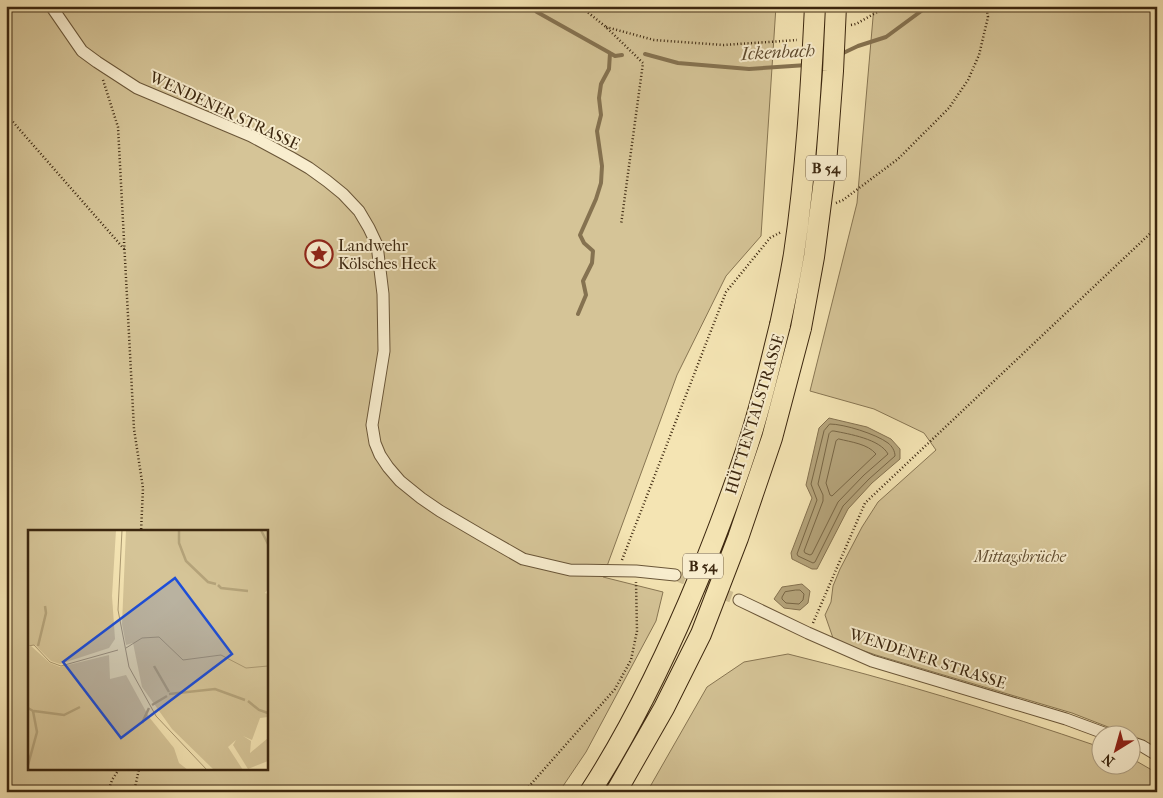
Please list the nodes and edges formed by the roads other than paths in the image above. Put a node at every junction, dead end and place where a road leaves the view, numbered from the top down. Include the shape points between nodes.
1 (51, 6) edge
2 (814, 6) edge
3 (836, 6) edge
4 (675, 575) tunnel mouth
5 (739, 600) tunnel mouth
6 (1090, 728) edge
7 (1140, 745) edge
8 (1157, 755) edge
9 (590, 792) edge
10 (616, 792) edge

1 - 4 street, WENDENER STRASSE via 82,50 97,62 137,88 290,156 327,181 358,211 377,246 383,294 384,351 372,425 380,455 400,482 440,511 523,559 570,570
2 - 9 highway, HÜTTENTALSTRASSE / B 54, bridge via 812,75 794,254 780,325 752,432 680,623 644,698
3 - 10 highway, HÜTTENTALSTRASSE / B 54, bridge via 826,164 814,257 801,328 772,438 704,625 664,708
5 - 6 street, WENDENER STRASSE via 872,661
7 - 8 street

